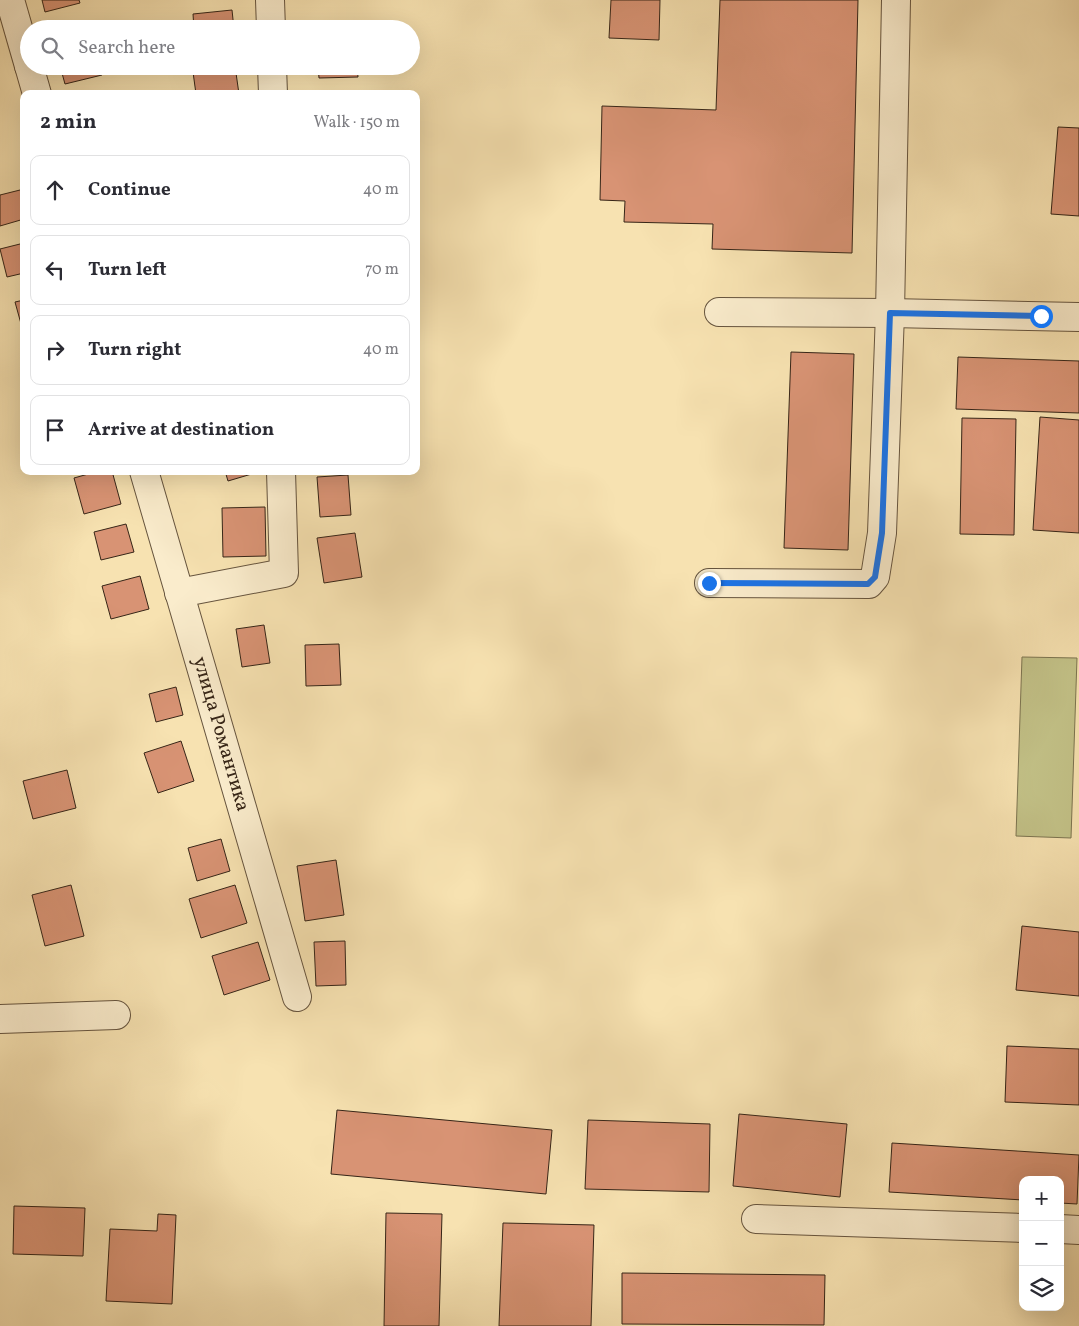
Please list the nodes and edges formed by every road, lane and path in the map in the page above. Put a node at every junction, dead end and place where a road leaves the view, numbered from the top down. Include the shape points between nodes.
1 (10, 0) edge
2 (270, 0) edge
3 (896, 0) edge
4 (271, 20) edge
5 (20, 35) edge
6 (32, 75) edge
7 (272, 75) edge
8 (36, 90) edge
9 (273, 90) edge
10 (719, 312) dead end
11 (890, 313) junction
12 (1079, 317) edge
13 (145, 475) edge
14 (281, 475) edge
15 (709, 583) dead end
16 (179, 593) junction
17 (297, 998) dead end
18 (116, 1015) dead end
19 (0, 1019) edge
20 (756, 1219) dead end
21 (1019, 1228) edge
22 (1064, 1229) edge
23 (1079, 1230) edge

1 - 5 street
2 - 4 street
3 - 11 street
6 - 8 street
7 - 9 street
10 - 11 street
11 - 12 street
11 - 15 street via 882,533 875,577 868,584
13 - 16 street, улица Романтика
14 - 16 street via 284,573
16 - 17 street, улица Романтика
18 - 19 street
20 - 21 street
22 - 23 street

